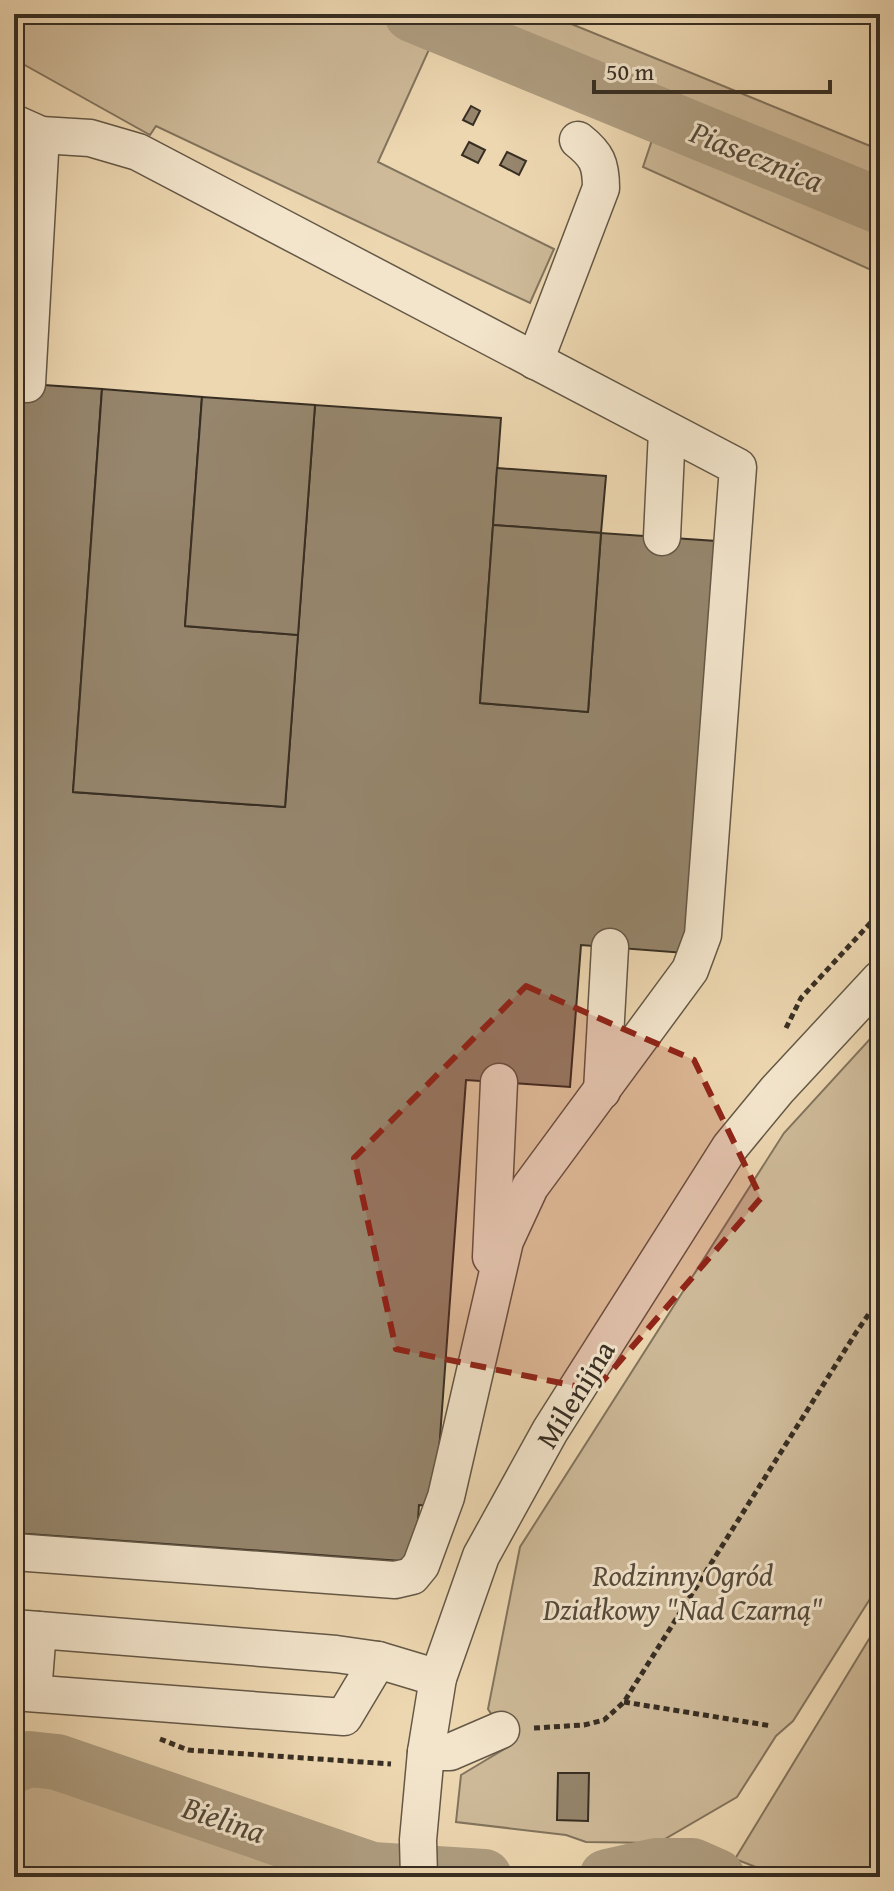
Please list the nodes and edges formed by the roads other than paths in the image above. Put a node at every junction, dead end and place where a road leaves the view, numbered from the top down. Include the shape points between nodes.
1 (27, 129) edge
2 (578, 140) dead end
3 (535, 361) junction
4 (27, 384) dead end
5 (667, 431) junction
6 (662, 537) dead end
7 (610, 947) dead end
8 (880, 979) edge
9 (499, 1082) dead end
10 (602, 1091) junction
11 (488, 1316) junction
12 (14, 1552) edge
13 (26, 1629) edge
14 (378, 1660) junction
15 (438, 1678) junction
16 (24, 1693) edge
17 (501, 1730) road end
18 (426, 1752) junction
19 (419, 1877) edge

1 - 3 street via 138,152
1 - 4 street
2 - 3 street via 593,152 601,188
3 - 5 street
5 - 6 street
5 - 10 street via 738,467 703,935 690,970
7 - 10 street
8 - 15 street, Milenijna via 730,1147 550,1431 481,1556
9 - 11 street
10 - 11 street via 530,1187 505,1241
11 - 12 street via 446,1497 412,1576 395,1580
13 - 14 street
13 - 16 street
14 - 15 street
14 - 16 street via 344,1717
15 - 18 street, Milenijna
17 - 18 street via 450,1752
18 - 19 street, Milenijna

